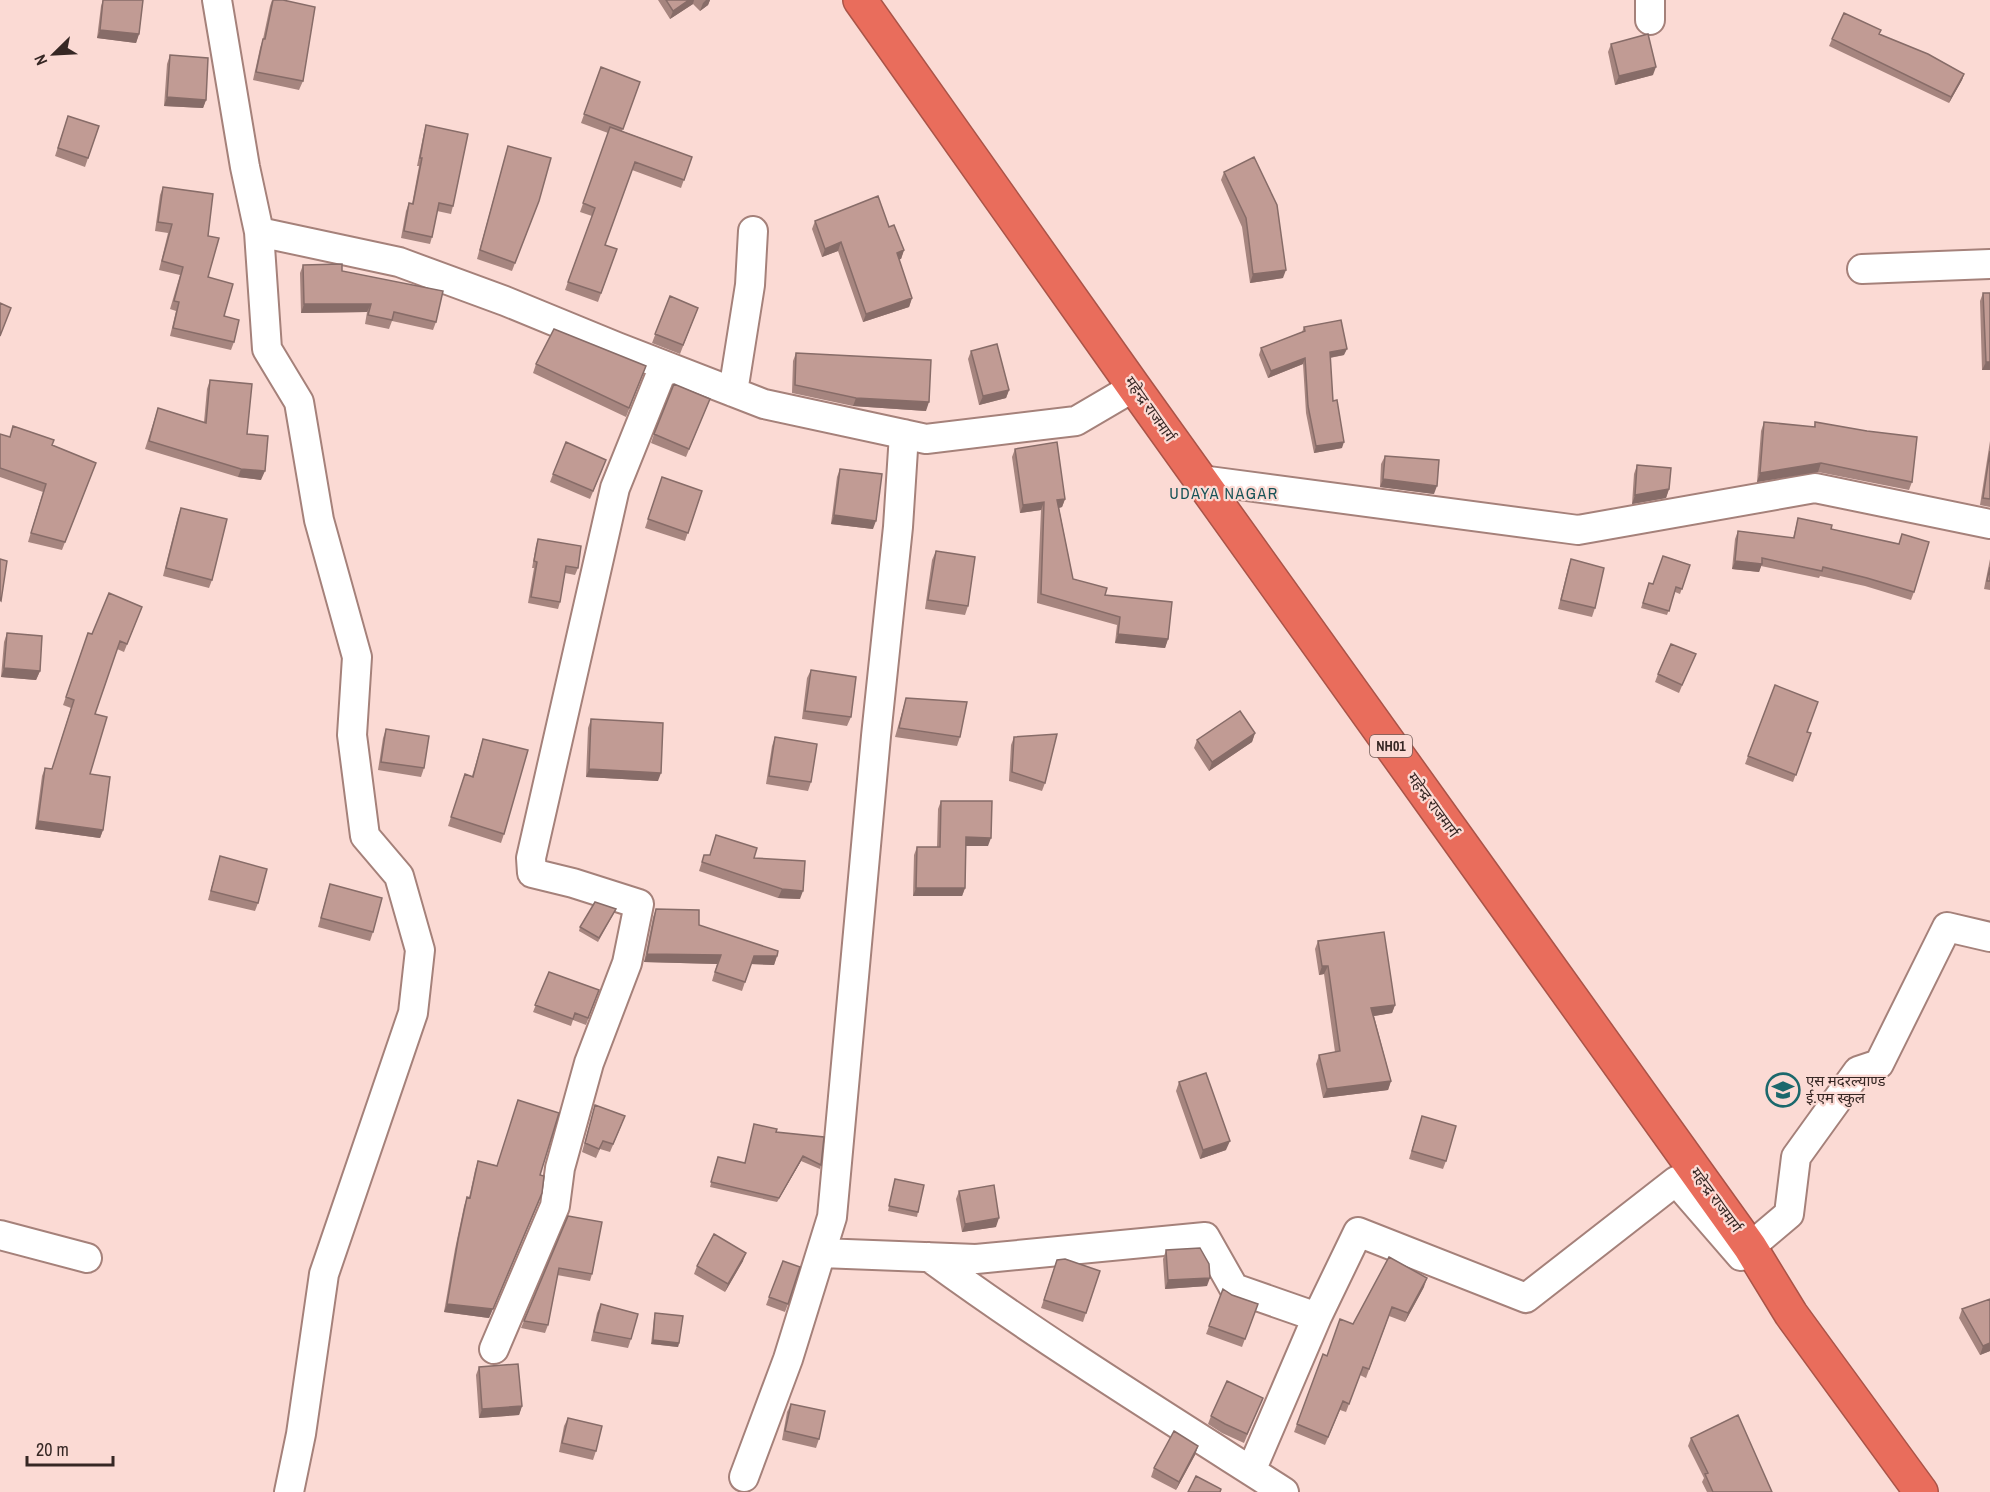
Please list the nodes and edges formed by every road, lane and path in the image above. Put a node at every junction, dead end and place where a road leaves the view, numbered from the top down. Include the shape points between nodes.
1 (217, 0) edge
2 (860, 0) edge
3 (753, 231) dead end
4 (260, 232) junction
5 (1990, 264) edge
6 (1862, 269) dead end
7 (664, 366) junction
8 (1134, 387) junction
9 (733, 392) junction
10 (904, 434) junction
11 (1201, 480) junction
12 (1990, 524) edge
13 (1990, 937) edge
14 (0, 1235) edge
15 (1750, 1247) junction
16 (821, 1253) junction
17 (929, 1257) junction
18 (87, 1258) dead end
19 (1791, 1314) junction
20 (1317, 1317) junction
21 (494, 1349) dead end
22 (1251, 1471) junction
23 (744, 1477) dead end
24 (289, 1492) edge
25 (1284, 1492) edge
26 (1921, 1492) edge

1 - 4 street
2 - 8 highway, महेन्द्र राजमार्ग / NH01
3 - 9 street via 750,285
4 - 7 street via 399,262
4 - 24 street via 267,349 299,402 319,520 357,657 352,735 365,836 399,876 420,950 413,1012 324,1274
5 - 6 street
7 - 9 street
7 - 21 street via 615,488 531,858 532,873 639,904 627,963 589,1063 560,1168 555,1206
8 - 10 street via 1076,421 926,439
8 - 11 highway, महेन्द्र राजमार्ग / NH01
9 - 10 street via 764,404
10 - 16 street via 832,1217
11 - 12 street via 1578,530 1815,488
11 - 15 highway, महेन्द्र राजमार्ग / NH01
13 - 15 street via 1947,927 1879,1064 1858,1071 1796,1157 1789,1214
14 - 18 street
15 - 19 highway, महेन्द्र राजमार्ग / NH01
16 - 17 street
16 - 23 street via 788,1359
17 - 20 street via 976,1259 1204,1237 1234,1288
17 - 22 street via 988,1300
19 - 20 street via 1676,1181 1526,1298 1358,1232
19 - 26 highway, महेन्द्र राजमार्ग / NH01
20 - 22 street
22 - 25 street

